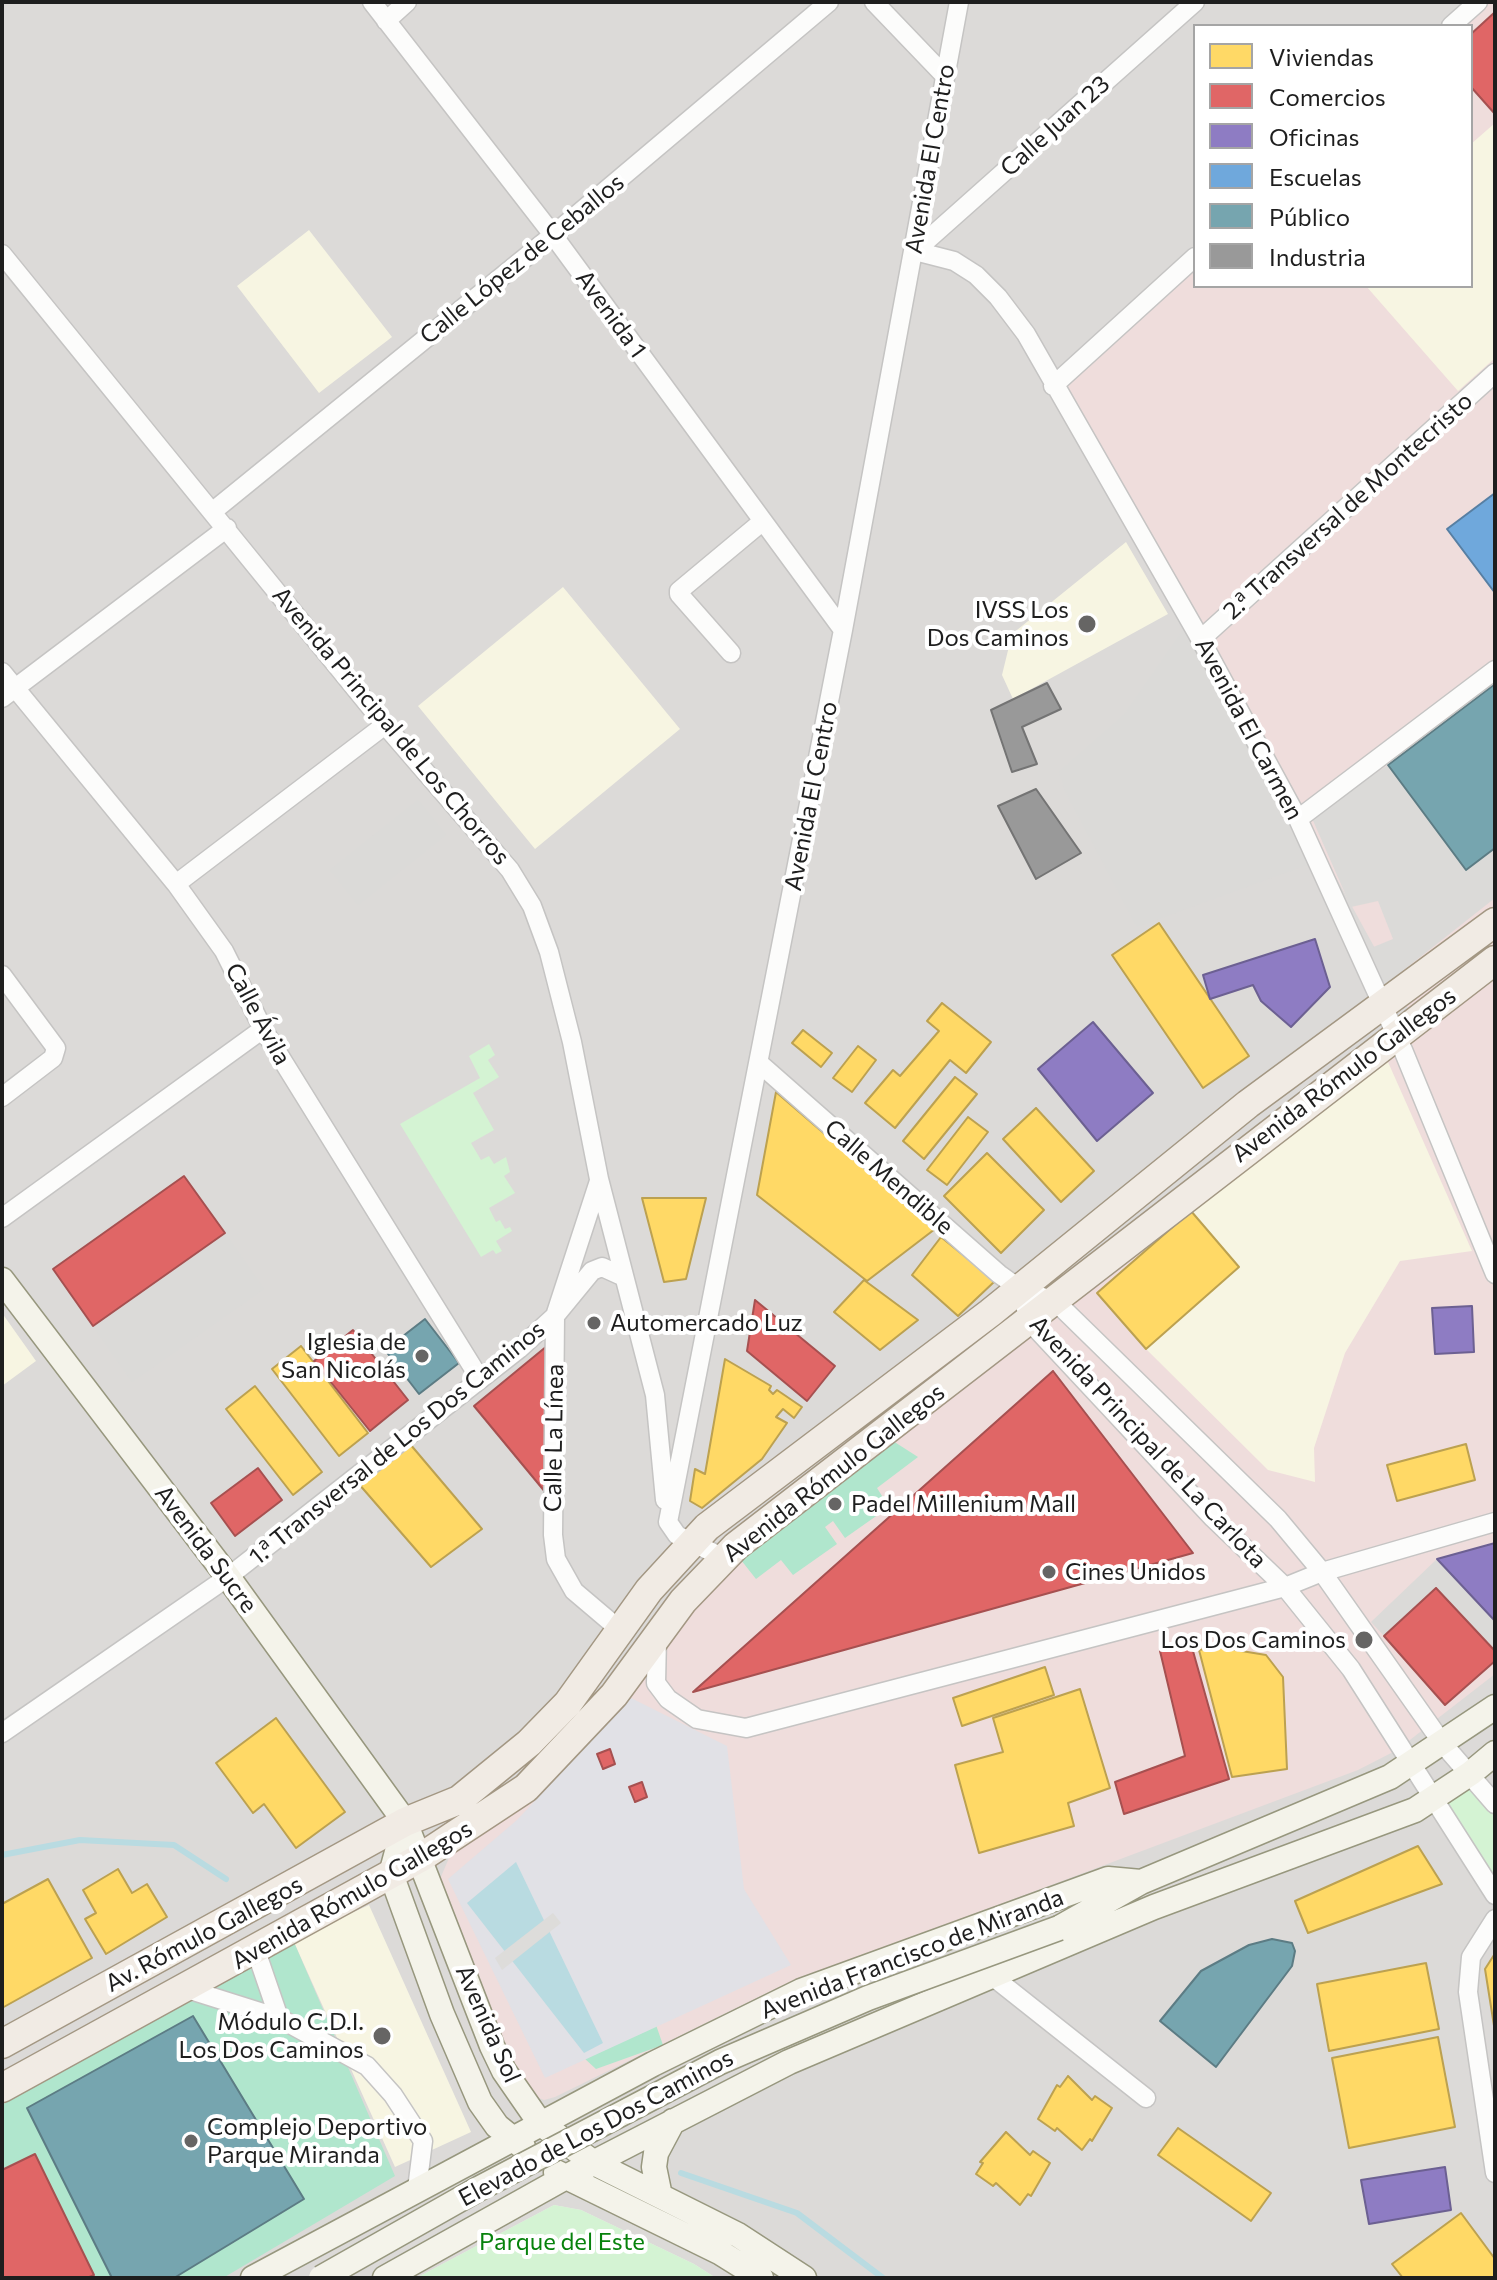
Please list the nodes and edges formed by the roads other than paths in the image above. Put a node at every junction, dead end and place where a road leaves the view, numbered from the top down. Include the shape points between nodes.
1 (372, 2) edge
2 (407, 2) edge
3 (829, 2) edge
4 (874, 2) edge
5 (959, 2) edge
6 (1195, 2) edge
7 (1478, 2) edge
8 (386, 21) junction
9 (1453, 24) edge
10 (945, 76) junction
11 (553, 235) junction
12 (915, 251) junction
13 (2, 254) edge
14 (1193, 259) edge
15 (1495, 373) edge
16 (1053, 386) junction
17 (212, 512) junction
18 (763, 521) junction
19 (227, 528) junction
20 (843, 630) junction
21 (1201, 639) junction
22 (731, 653) dead end
23 (1495, 670) edge
24 (2, 672) edge
25 (8, 693) edge
26 (385, 725) junction
27 (1298, 819) junction
28 (176, 884) junction
29 (1495, 922) edge
30 (1495, 960) edge
31 (2, 975) edge
32 (1383, 1006) junction
33 (263, 1029) junction
34 (1396, 1034) junction
35 (759, 1063) junction
36 (2, 1097) edge
37 (599, 1179) junction
38 (2, 1218) edge
39 (1495, 1274) edge
40 (624, 1277) junction
41 (2, 1280) edge
42 (1020, 1289) junction
43 (1056, 1302) junction
44 (555, 1316) junction
45 (1030, 1322) junction
46 (480, 1379) junction
47 (655, 1395) junction
48 (690, 1400) junction
49 (683, 1441) junction
50 (660, 1445) junction
51 (668, 1522) junction
52 (1495, 1522) edge
53 (690, 1542) junction
54 (724, 1558) junction
55 (1322, 1572) junction
56 (228, 1577) junction
57 (1285, 1587) junction
58 (620, 1630) junction
59 (657, 1635) junction
60 (1495, 1707) edge
61 (2, 1733) edge
62 (1443, 1744) junction
63 (1495, 1753) edge
64 (1414, 1764) junction
65 (1471, 1773) junction
66 (1432, 1800) junction
67 (1495, 1804) edge
68 (405, 1822) junction
69 (420, 1858) junction
70 (391, 1874) junction
71 (1141, 1882) junction
72 (1495, 1895) edge
73 (1154, 1907) junction
74 (1495, 1919) edge
75 (1059, 1928) junction
76 (256, 1951) junction
77 (992, 1976) junction
78 (187, 1989) junction
79 (279, 2018) junction
80 (2, 2044) edge
81 (653, 2064) junction
82 (2, 2088) edge
83 (1146, 2098) dead end
84 (677, 2118) junction
85 (540, 2123) junction
86 (513, 2140) junction
87 (594, 2163) junction
88 (464, 2166) junction
89 (1495, 2173) edge
90 (564, 2178) junction
91 (417, 2189) junction
92 (660, 2196) junction
93 (507, 2210) junction
94 (253, 2278) edge
95 (321, 2278) edge
96 (385, 2278) edge
97 (761, 2278) edge
98 (804, 2278) edge

1 - 8 street, Avenida 1
2 - 8 street
3 - 11 street, Calle López de Ceballos
4 - 10 street
5 - 10 street, Avenida El Centro
6 - 12 street, Calle Juan 23
7 - 9 street
8 - 11 street, Avenida 1
10 - 12 street, Avenida El Centro
11 - 17 street, Calle López de Ceballos
11 - 18 street, Avenida 1
12 - 16 street, Avenida El Carmen via 954,261 998,297 1026,334
12 - 20 street, Avenida El Centro
13 - 17 street, Avenida Principal de Los Chorros
14 - 16 street
15 - 21 street, 2.ª Transversal de Montecristo
16 - 21 street, Avenida El Carmen
17 - 19 street, Avenida Principal de Los Chorros
18 - 20 street, Avenida 1
18 - 22 street via 679,591
19 - 25 street
19 - 26 street, Avenida Principal de Los Chorros
20 - 35 street, Avenida El Centro
21 - 27 street, Avenida El Carmen
23 - 27 street
24 - 25 street, Calle Ávila
25 - 28 street, Calle Ávila
26 - 28 street
26 - 37 street, Avenida Principal de Los Chorros via 510,870 532,906 572,1042
27 - 32 street, Avenida El Carmen
28 - 33 street, Calle Ávila via 224,951
29 - 32 main road, Avenida Rómulo Gallegos
30 - 34 main road, Avenida Rómulo Gallegos
31 - 36 street via 56,1048 53,1058
32 - 34 street, Avenida El Carmen
32 - 42 main road, Avenida Rómulo Gallegos via 1248,1104
33 - 38 street
33 - 46 street, Calle Ávila
34 - 39 street, Avenida El Carmen
34 - 43 main road, Avenida Rómulo Gallegos
35 - 42 street, Calle Mendible
35 - 48 street, Avenida El Centro
37 - 40 street, Avenida Principal de Los Chorros
37 - 44 street, Calle La Línea
40 - 44 street via 602,1267 592,1271
40 - 47 street, Avenida Principal de Los Chorros
41 - 56 main road, Avenida Sucre
42 - 43 street, Avenida Principal de La Carlota
42 - 45 street, Avenida Principal de La Carlota
42 - 53 main road, Avenida Rómulo Gallegos
43 - 45 main road, Avenida Rómulo Gallegos
43 - 55 street, Avenida Principal de La Carlota via 1278,1519
44 - 46 street, 1.ª Transversal de Los Dos Caminos
44 - 58 street, Calle La Línea via 556,1559 574,1591
45 - 54 main road, Avenida Rómulo Gallegos
45 - 57 street, Avenida Principal de La Carlota via 1213,1518
46 - 56 street, 1.ª Transversal de Los Dos Caminos
47 - 48 street via 673,1415
47 - 50 street, Avenida Principal de Los Chorros
48 - 49 street, Avenida El Centro
49 - 50 street via 671,1448
49 - 51 street, Avenida El Centro
50 - 51 street, Avenida Principal de Los Chorros
51 - 53 street
52 - 55 street
53 - 54 street
53 - 58 main road, Avenida Rómulo Gallegos
54 - 59 main road, Avenida Rómulo Gallegos
55 - 57 street
55 - 62 street, Avenida Principal de La Carlota
56 - 61 street, 1.ª Transversal de Los Dos Caminos
56 - 68 main road, Avenida Sucre
57 - 59 street via 746,1728 697,1719 668,1699 656,1683
57 - 64 street, Avenida Principal de La Carlota via 1351,1669
58 - 68 main road, Avenida Rómulo Gallegos via 568,1703 529,1743 459,1800
59 - 69 main road, Avenida Rómulo Gallegos via 614,1695 526,1788
60 - 62 main road, Avenida Francisco de Miranda
62 - 64 main road, Avenida Francisco de Miranda
62 - 65 street, Avenida Principal de La Carlota
63 - 65 main road, Avenida Francisco de Miranda
64 - 66 street, Avenida Principal de La Carlota
64 - 71 main road, Avenida Francisco de Miranda
65 - 66 main road, Avenida Francisco de Miranda
65 - 67 street, Avenida Principal de La Carlota
66 - 72 street, Avenida Principal de La Carlota
66 - 73 main road, Avenida Francisco de Miranda
68 - 69 main road, Avenida Sucre
68 - 70 main road
68 - 80 main road, Av. Rómulo Gallegos
69 - 70 main road, Avenida Rómulo Gallegos
69 - 85 main road, Avenida Sol via 492,2046
70 - 76 main road, Avenida Rómulo Gallegos
70 - 86 main road, Avenida Sol via 467,2074 487,2115
71 - 75 main road, Elevado de Los Dos Caminos
71 - 81 main road, Avenida Francisco de Miranda via 1108,1879 801,1991
73 - 75 main road, Elevado de Los Dos Caminos
73 - 77 main road, Avenida Francisco de Miranda
74 - 89 street via 1471,1957 1468,1992
75 - 95 main road, Elevado de Los Dos Caminos, bridge via 868,1998 720,2062
76 - 78 main road, Avenida Rómulo Gallegos
76 - 79 street
77 - 83 street
77 - 84 main road, Avenida Francisco de Miranda via 789,2062
78 - 79 street
78 - 82 main road, Av. Rómulo Gallegos
79 - 91 street via 367,2066 393,2095 423,2141
81 - 84 main road via 637,2083 640,2099
81 - 85 main road, Avenida Francisco de Miranda
84 - 87 main road, Avenida Francisco de Miranda
84 - 92 main road via 656,2153
85 - 86 main road, Avenida Francisco de Miranda
85 - 87 main road, Avenida Sol
86 - 88 main road, Avenida Francisco de Miranda
86 - 90 main road, Avenida Sol
87 - 90 main road, Avenida Francisco de Miranda
87 - 92 main road, Avenida Sol
88 - 91 main road, Avenida Francisco de Miranda
88 - 93 main road via 497,2153 512,2157 519,2171
90 - 93 main road, Avenida Francisco de Miranda
90 - 97 main road, Avenida Sol via 721,2253
91 - 94 main road, Avenida Francisco de Miranda
92 - 98 main road, Avenida Sol via 738,2235
93 - 96 main road, Avenida Francisco de Miranda

